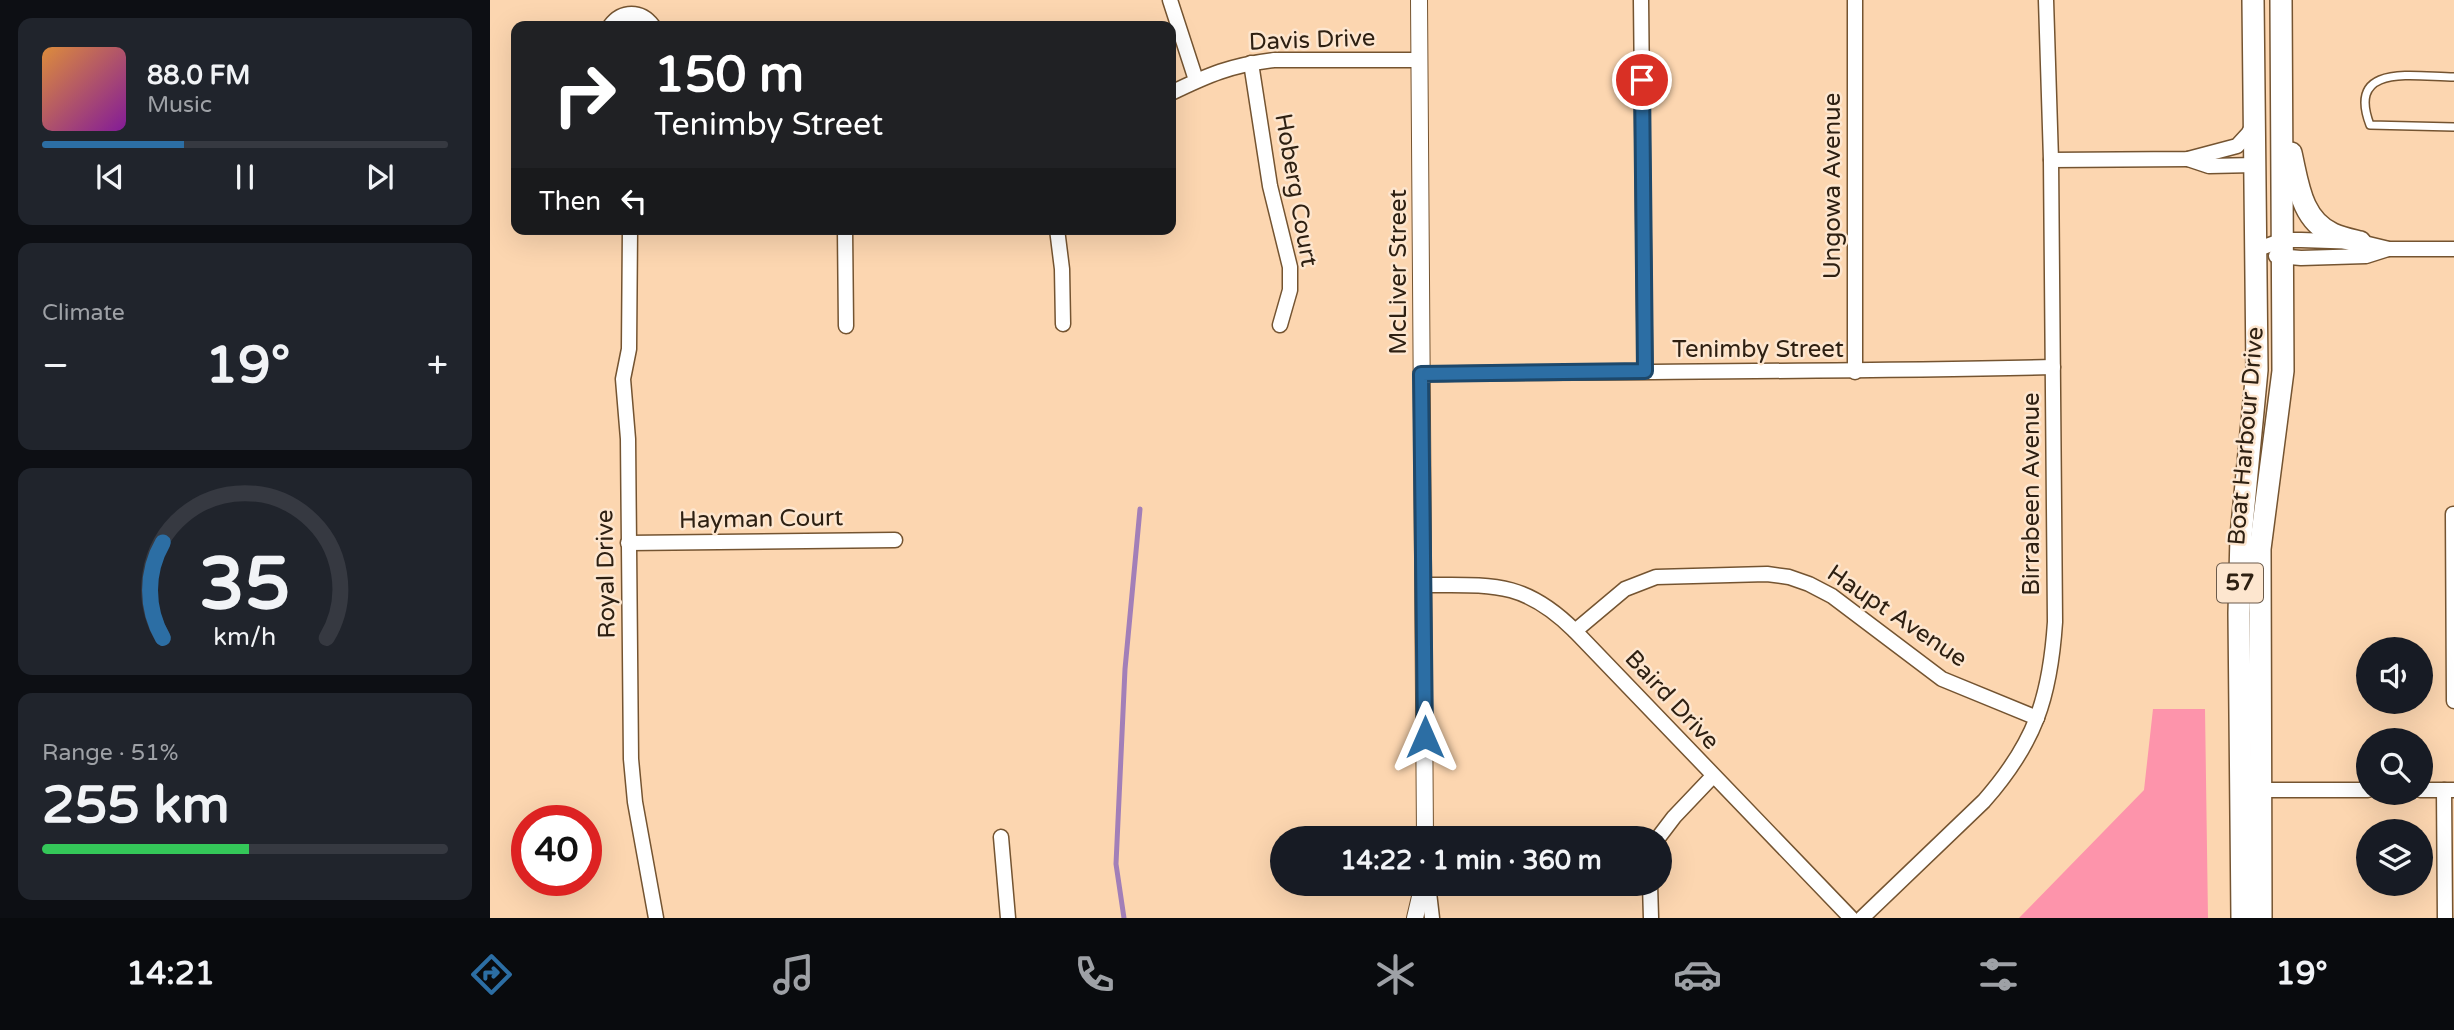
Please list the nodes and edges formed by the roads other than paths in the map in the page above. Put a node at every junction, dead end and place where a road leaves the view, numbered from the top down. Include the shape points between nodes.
1 (1170, 0) edge
2 (1419, 0) edge
3 (1641, 0) edge
4 (1855, 0) edge
5 (2046, 0) edge
6 (2253, 0) edge
7 (2281, 0) edge
8 (631, 7) edge
9 (614, 21) edge
10 (648, 21) edge
11 (2282, 32) junction
12 (1419, 60) junction
13 (1251, 63) junction
14 (2454, 77) edge
15 (1196, 79) junction
16 (1176, 90) edge
17 (2283, 110) junction
18 (2254, 122) junction
19 (2454, 127) edge
20 (2188, 159) junction
21 (2051, 160) junction
22 (2255, 165) junction
23 (631, 235) edge
24 (845, 235) edge
25 (1058, 235) edge
26 (2360, 242) junction
27 (2284, 249) junction
28 (2389, 249) junction
29 (2454, 249) edge
30 (2255, 250) junction
31 (1063, 324) dead end
32 (1280, 325) dead end
33 (846, 326) dead end
34 (2053, 367) junction
35 (1645, 371) junction
36 (1855, 372) junction
37 (1421, 374) junction
38 (2453, 514) edge
39 (895, 540) dead end
40 (628, 543) junction
41 (1424, 585) junction
42 (1575, 631) junction
43 (2454, 701) edge
44 (2038, 718) junction
45 (1713, 776) junction
46 (2260, 790) junction
47 (2356, 790) edge
48 (2449, 790) edge
49 (1425, 826) edge
50 (1667, 826) edge
51 (1001, 837) dead end
52 (1420, 896) edge
53 (1430, 896) edge
54 (1650, 896) edge
55 (656, 918) edge
56 (1008, 918) edge
57 (1415, 918) edge
58 (1432, 918) edge
59 (1651, 918) edge
60 (1851, 918) edge
61 (1862, 918) edge
62 (2242, 918) edge
63 (2262, 918) edge
64 (2445, 918) edge

1 - 15 street
2 - 12 street, McLiver Street
3 - 35 street
4 - 36 street, Ungowa Avenue
5 - 21 street, Birrabeen Avenue
6 - 18 main road, Boat Harbour Drive / 57
7 - 11 main road, Boat Harbour Drive / 57
8 - 9 street
8 - 10 street
11 - 17 main road, Boat Harbour Drive / 57
11 - 22 main road via 2272,82 2270,145
12 - 13 street, Davis Drive
12 - 37 street, McLiver Street
13 - 15 street, Davis Drive
13 - 32 street, Hoberg Court via 1269,186 1290,267 1290,290
14 - 19 lane via 2388,77 2372,82 2364,94 2370,125
15 - 16 street, Davis Drive
17 - 26 main road via 2308,212 2332,234
17 - 27 main road, Boat Harbour Drive / 57
18 - 20 street via 2236,146
18 - 22 main road, Boat Harbour Drive / 57
20 - 21 street
20 - 22 street via 2209,166
21 - 34 street, Birrabeen Avenue
22 - 30 main road, Boat Harbour Drive / 57
23 - 40 street, Royal Drive via 629,349 623,379
24 - 33 street
25 - 31 street
26 - 27 street
26 - 28 street
27 - 28 street via 2366,256
27 - 30 street
27 - 46 main road, Boat Harbour Drive / 57 via 2283,371 2260,549
28 - 29 street
30 - 62 main road, Boat Harbour Drive / 57 via 2257,370 2241,537 2239,613
34 - 36 street, Tenimby Street
34 - 44 street, Birrabeen Avenue via 2055,622 2050,675
35 - 36 street, Tenimby Street
35 - 37 street, Tenimby Street
37 - 41 street, McLiver Street
38 - 43 street
39 - 40 street, Hayman Court
40 - 55 street, Royal Drive via 631,759
41 - 42 street, Baird Drive via 1512,589 1547,606
41 - 49 street, McLiver Street
42 - 44 street, Haupt Avenue via 1625,589 1656,577 1789,577 1832,596 1941,679
42 - 45 street, Baird Drive
44 - 61 street, Birrabeen Avenue via 2002,781
45 - 50 street
45 - 60 street, Baird Drive
46 - 47 street
46 - 63 main road, Boat Harbour Drive / 57
48 - 64 street
51 - 56 street
52 - 57 street
53 - 58 street
54 - 59 street

